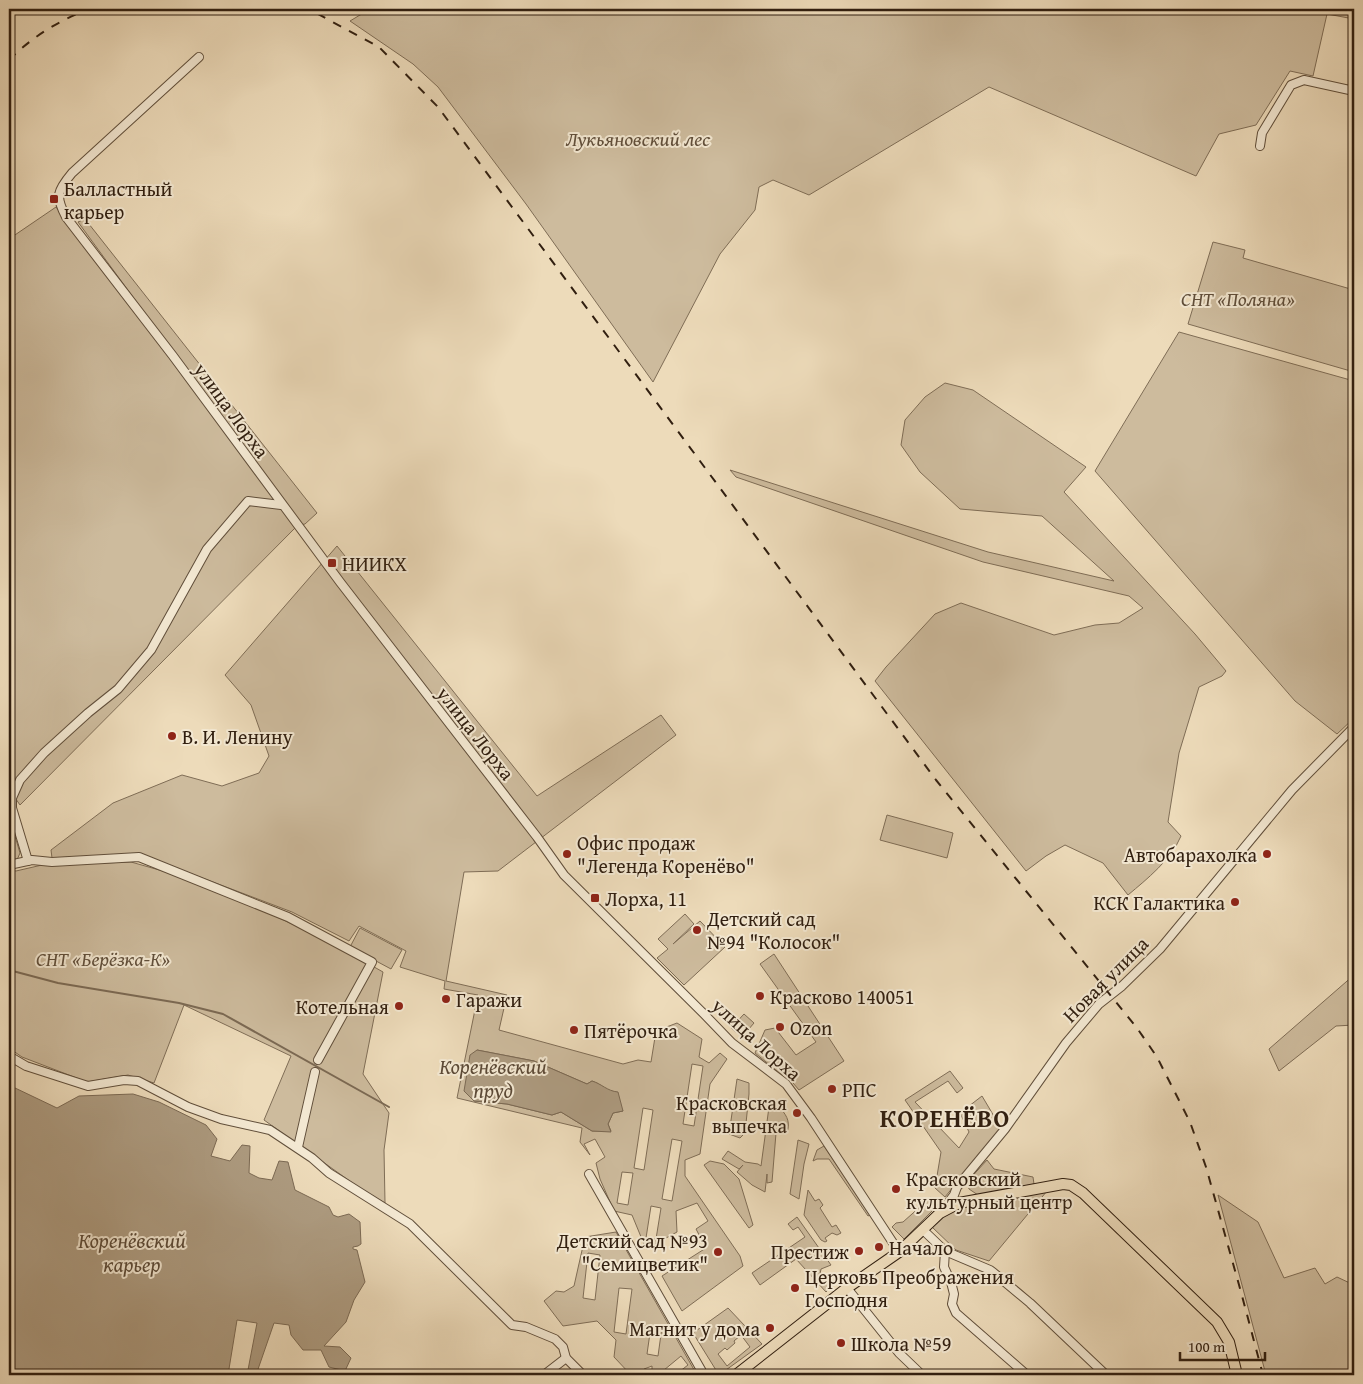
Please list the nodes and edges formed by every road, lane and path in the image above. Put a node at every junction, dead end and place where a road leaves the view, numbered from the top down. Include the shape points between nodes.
1 (199, 57) dead end
2 (1354, 91) edge
3 (1260, 146) dead end
4 (281, 505) junction
5 (1354, 727) edge
6 (10, 797) edge
7 (28, 861) junction
8 (9, 865) edge
9 (9, 1056) edge
10 (318, 1060) dead end
11 (315, 1072) dead end
12 (298, 1148) junction
13 (589, 1174) dead end
14 (956, 1199) junction
15 (923, 1230) junction
16 (945, 1251) junction
17 (900, 1252) junction
18 (847, 1288) junction
19 (566, 1358) junction
20 (544, 1375) edge
21 (583, 1375) edge
22 (704, 1375) edge
23 (736, 1375) edge
24 (922, 1375) edge
25 (1027, 1375) edge
26 (1106, 1375) edge
27 (1238, 1375) edge

1 - 4 street, улица Лорха via 72,173 59,189 58,203
2 - 3 street via 1304,80 1291,85 1262,133
4 - 6 street via 248,501 207,549 151,650 118,689 44,753
4 - 17 street, улица Лорха via 564,875 732,1043 786,1084
5 - 14 street, Новая улица via 1292,790 1160,949 1099,1004 957,1187
6 - 7 street
7 - 8 street
7 - 10 street via 139,857 288,917 372,962
9 - 12 street via 34,1069 88,1086 138,1081 188,1107 221,1119 270,1130
11 - 12 street
12 - 19 street via 329,1173 410,1224 512,1325 555,1339 563,1346
13 - 22 street
14 - 15 main road, Новая улица
14 - 27 main road, Новая улица via 1049,1185 1071,1185 1084,1193 1217,1322 1229,1342
15 - 16 street
15 - 17 main road, Новая улица
16 - 25 street via 944,1267 951,1282 952,1304 956,1312
16 - 26 street via 994,1273
17 - 18 main road, Новая улица
18 - 23 main road, Новая улица
18 - 24 street via 899,1353
19 - 20 street
19 - 21 street

